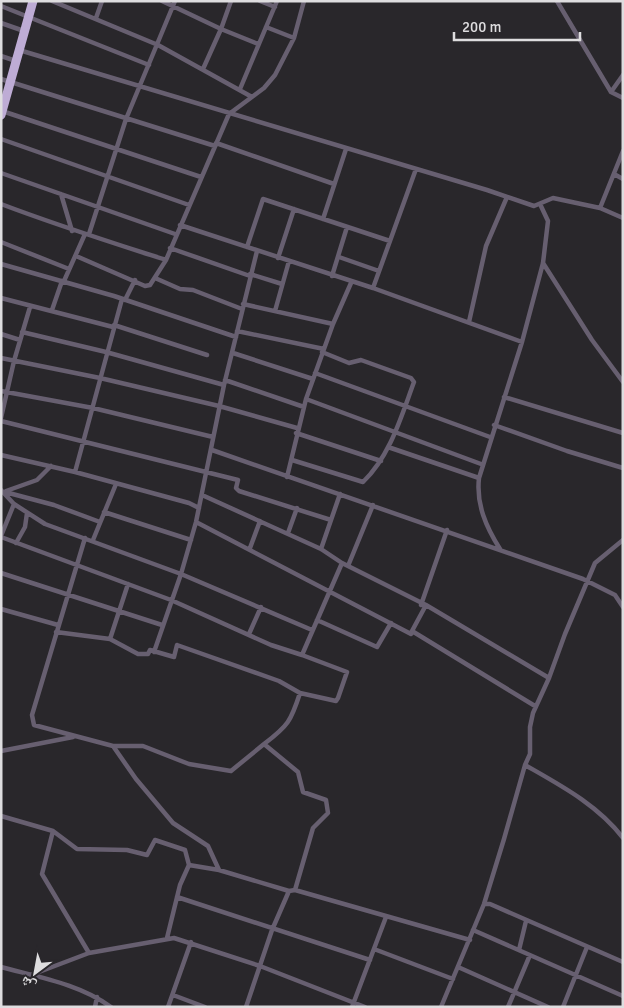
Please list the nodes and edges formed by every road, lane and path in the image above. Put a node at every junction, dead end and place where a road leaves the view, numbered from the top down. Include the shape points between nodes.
1 (33, 1) edge
2 (52, 1) edge
3 (102, 1) edge
4 (162, 1) edge
5 (231, 1) edge
6 (260, 1) edge
7 (277, 1) edge
8 (304, 1) edge
9 (557, 1) edge
10 (174, 4) edge
11 (1, 6) edge
12 (275, 7) junction
13 (28, 16) junction
14 (96, 18) junction
15 (1, 23) edge
16 (266, 27) junction
17 (221, 30) junction
18 (24, 31) junction
19 (294, 38) junction
20 (258, 44) junction
21 (158, 45) junction
22 (19, 50) junction
23 (1, 56) edge
24 (16, 61) junction
25 (149, 65) junction
26 (203, 69) junction
27 (623, 75) edge
28 (6, 81) edge
29 (139, 87) junction
30 (240, 89) junction
31 (611, 92) junction
32 (252, 97) junction
33 (623, 98) edge
34 (3, 100) edge
35 (2, 113) edge
36 (229, 114) junction
37 (126, 119) junction
38 (1, 139) edge
39 (215, 144) junction
40 (346, 149) junction
41 (116, 150) junction
42 (623, 151) edge
43 (416, 169) junction
44 (1, 173) edge
45 (614, 174) junction
46 (201, 177) junction
47 (107, 178) junction
48 (623, 178) edge
49 (334, 184) junction
50 (61, 194) junction
51 (507, 197) junction
52 (1, 204) edge
53 (540, 204) junction
54 (189, 205) junction
55 (98, 208) junction
56 (600, 208) junction
57 (294, 210) junction
58 (623, 218) edge
59 (322, 219) junction
60 (180, 224) junction
61 (347, 227) junction
62 (72, 231) junction
63 (86, 234) junction
64 (175, 234) junction
65 (390, 241) junction
66 (1, 242) edge
67 (248, 247) junction
68 (170, 248) junction
69 (258, 250) junction
70 (76, 256) junction
71 (339, 257) junction
72 (278, 258) junction
73 (166, 260) junction
74 (289, 262) junction
75 (543, 263) junction
76 (1, 264) edge
77 (69, 269) junction
78 (379, 272) junction
79 (250, 275) junction
80 (332, 276) junction
81 (156, 278) junction
82 (135, 280) junction
83 (63, 281) junction
84 (351, 283) junction
85 (282, 284) junction
86 (373, 288) junction
87 (1, 298) edge
88 (124, 300) junction
89 (30, 307) junction
90 (242, 307) junction
91 (52, 310) junction
92 (274, 311) junction
93 (469, 322) junction
94 (333, 324) junction
95 (114, 326) junction
96 (236, 331) junction
97 (22, 332) junction
98 (1, 334) edge
99 (236, 337) junction
100 (20, 340) junction
101 (522, 342) junction
102 (323, 350) junction
103 (106, 352) junction
104 (233, 353) junction
105 (207, 355) dead end
106 (1, 358) edge
107 (14, 361) junction
108 (314, 376) junction
109 (100, 378) junction
110 (224, 382) junction
111 (623, 382) edge
112 (1, 391) edge
113 (7, 392) junction
114 (504, 397) junction
115 (306, 399) junction
116 (219, 406) junction
117 (405, 406) junction
118 (304, 407) junction
119 (93, 408) junction
120 (1, 419) edge
121 (494, 425) junction
122 (297, 431) junction
123 (394, 433) junction
124 (623, 433) edge
125 (213, 437) junction
126 (490, 437) junction
127 (84, 440) junction
128 (388, 447) junction
129 (212, 450) junction
130 (1, 455) edge
131 (292, 460) junction
132 (380, 461) junction
133 (481, 464) junction
134 (51, 466) junction
135 (623, 468) edge
136 (75, 472) junction
137 (207, 472) junction
138 (286, 476) junction
139 (479, 478) junction
140 (116, 484) junction
141 (3, 491) edge
142 (340, 494) junction
143 (202, 495) junction
144 (14, 504) junction
145 (373, 505) junction
146 (199, 508) junction
147 (297, 508) junction
148 (104, 512) junction
149 (27, 513) junction
150 (260, 520) junction
151 (331, 520) junction
152 (100, 522) junction
153 (196, 522) junction
154 (447, 530) junction
155 (288, 533) junction
156 (1, 537) edge
157 (85, 538) junction
158 (93, 540) junction
159 (191, 540) junction
160 (623, 540) edge
161 (16, 543) junction
162 (250, 548) junction
163 (321, 549) junction
164 (500, 550) junction
165 (345, 564) junction
166 (77, 565) junction
167 (1, 573) edge
168 (181, 574) junction
169 (589, 581) junction
170 (128, 584) junction
171 (330, 591) junction
172 (68, 595) junction
173 (171, 600) junction
174 (424, 605) junction
175 (261, 607) junction
176 (623, 607) edge
177 (1, 609) edge
178 (119, 611) junction
179 (317, 620) junction
180 (391, 624) junction
181 (58, 625) junction
182 (162, 625) junction
183 (312, 630) junction
184 (412, 631) junction
185 (56, 632) junction
186 (250, 634) junction
187 (110, 639) junction
188 (154, 652) junction
189 (302, 655) junction
190 (550, 678) junction
191 (300, 693) junction
192 (536, 706) junction
193 (75, 737) junction
194 (264, 744) junction
195 (113, 746) junction
196 (1, 751) edge
197 (525, 765) junction
198 (1, 816) edge
199 (53, 831) junction
200 (623, 838) edge
201 (189, 865) junction
202 (219, 870) junction
203 (292, 890) junction
204 (177, 897) junction
205 (484, 904) junction
206 (386, 917) junction
207 (526, 921) junction
208 (272, 930) junction
209 (473, 930) junction
210 (167, 938) junction
211 (470, 940) junction
212 (191, 942) junction
213 (587, 947) junction
214 (374, 949) junction
215 (519, 950) junction
216 (89, 953) junction
217 (530, 955) junction
218 (370, 960) junction
219 (623, 962) edge
220 (260, 966) junction
221 (1, 967) edge
222 (458, 967) junction
223 (31, 975) junction
224 (576, 976) junction
225 (453, 979) junction
226 (515, 993) junction
227 (173, 995) junction
228 (97, 996) junction
229 (623, 996) edge
230 (353, 1004) edge
231 (95, 1007) edge
232 (111, 1007) edge
233 (168, 1007) edge
234 (205, 1007) edge
235 (246, 1007) edge
236 (365, 1007) edge
237 (442, 1007) edge
238 (508, 1007) edge
239 (548, 1007) edge
240 (563, 1007) edge

1 - 13 highway
2 - 14 street
3 - 14 street
4 - 10 street
5 - 17 street
6 - 12 street
7 - 12 street
8 - 19 street
9 - 31 street
10 - 17 street
10 - 21 street
11 - 13 street
12 - 16 street
13 - 18 highway
13 - 25 street
14 - 21 street
15 - 18 street
16 - 19 street
16 - 20 street
17 - 20 street
17 - 26 street
18 - 22 highway
19 - 32 street via 275,75
20 - 30 street
21 - 25 street
21 - 26 street
22 - 24 highway
22 - 29 street
23 - 24 street
24 - 28 highway
25 - 29 street
26 - 30 street
27 - 31 street
28 - 34 highway
28 - 37 street
29 - 36 street
29 - 37 street
30 - 32 street
31 - 33 street
32 - 36 street
34 - 35 highway
35 - 41 street
36 - 39 street
36 - 40 street
37 - 39 street
37 - 41 street
38 - 47 street
39 - 46 street
39 - 49 street
40 - 43 street
40 - 49 street
41 - 46 street
41 - 47 street
42 - 45 street
43 - 51 street
43 - 65 street
44 - 50 street
45 - 48 street
45 - 56 street
46 - 54 street
47 - 54 street
47 - 55 street
49 - 59 street
50 - 55 street
50 - 62 street
51 - 53 street via 534,206
51 - 93 street via 486,246
52 - 62 street
53 - 56 street via 553,198
53 - 75 street via 548,221
54 - 60 street
55 - 63 street
55 - 64 street
56 - 58 street
57 - 59 street
57 - 67 street via 263,199
57 - 72 street
59 - 61 street
60 - 64 street
60 - 67 street
61 - 65 street
61 - 71 street
62 - 63 street
63 - 70 street
63 - 73 street
64 - 68 street
65 - 78 street
66 - 77 street
67 - 69 street
68 - 73 street
68 - 79 street
69 - 72 street
69 - 79 street
70 - 77 street
70 - 82 street
71 - 78 street
71 - 80 street
72 - 74 street
73 - 81 street
74 - 80 street
74 - 85 street
75 - 101 street
75 - 111 street
76 - 83 street
77 - 83 street
78 - 86 street
79 - 85 street
79 - 90 street
80 - 84 street
81 - 82 street via 148,286
81 - 90 street via 180,289 193,290
82 - 88 street
83 - 88 street
83 - 91 street
84 - 86 street
84 - 94 street
85 - 92 street
86 - 93 street
87 - 89 street
88 - 95 street
88 - 99 street
89 - 91 street
89 - 97 street
90 - 92 street
90 - 96 street
91 - 95 street
92 - 94 street
93 - 101 street
94 - 102 street
95 - 103 street
95 - 105 street
96 - 99 street
96 - 102 street
97 - 100 street
97 - 103 street
98 - 100 street
99 - 104 street
100 - 107 street
101 - 114 street
102 - 108 street
102 - 117 street via 349,363 361,360 412,378 414,382
103 - 109 street
103 - 110 street
104 - 108 street
104 - 110 street
106 - 107 street
107 - 109 street
107 - 113 street
108 - 115 street
108 - 117 street
109 - 116 street
109 - 119 street
110 - 116 street
110 - 118 street
112 - 113 street
113 - 119 street
113 - 120 street
114 - 121 street
114 - 124 street
115 - 118 street
115 - 123 street
116 - 122 street
116 - 125 street
117 - 123 street
117 - 126 street
118 - 122 street
119 - 125 street
119 - 127 street
120 - 127 street
121 - 126 street
121 - 135 street via 548,446
122 - 131 street
122 - 132 street
123 - 128 street
123 - 133 street
125 - 129 street
126 - 133 street
127 - 136 street
127 - 137 street
128 - 132 street
128 - 139 street
129 - 137 street
129 - 138 street
130 - 134 street
131 - 132 street via 363,482
131 - 138 street
133 - 139 street
134 - 136 street
134 - 141 street via 37,480
136 - 140 street
137 - 143 street
137 - 147 street via 238,480 236,488 239,491
138 - 142 street
139 - 164 street via 484,519
140 - 146 street
140 - 148 street
141 - 144 street
141 - 152 street
142 - 145 street
142 - 151 street
143 - 146 street
143 - 150 street
144 - 149 street
144 - 156 street
145 - 154 street
145 - 165 street
146 - 153 street
147 - 151 street
147 - 155 street
148 - 152 street
148 - 159 street
149 - 157 street via 46,524
149 - 161 street via 25,527
150 - 155 street
150 - 162 street
151 - 163 street
152 - 158 street
153 - 159 street
153 - 162 street
154 - 164 street
154 - 174 street
155 - 163 street
156 - 161 street
157 - 158 street
157 - 166 street
158 - 168 street
159 - 168 street
160 - 169 street via 597,560
161 - 166 street
162 - 171 street
163 - 165 street
164 - 169 street
165 - 171 street
165 - 174 street
166 - 170 street
166 - 172 street
167 - 172 street
168 - 173 street
168 - 175 street
169 - 176 street via 616,596
169 - 190 street
170 - 173 street
170 - 178 street
171 - 179 street
171 - 180 street
172 - 178 street
172 - 181 street
173 - 182 street
173 - 186 street
174 - 184 street
174 - 190 street
175 - 183 street
175 - 186 street
177 - 181 street
178 - 182 street
178 - 187 street
179 - 180 street via 377,647
179 - 183 street
180 - 184 street via 410,634
181 - 185 street
182 - 188 street
183 - 189 street
184 - 192 street
185 - 187 street
185 - 193 street via 32,719 36,727
186 - 189 street
187 - 188 street via 138,654
188 - 191 street via 174,657 177,645 279,681
189 - 191 street via 347,674 336,701
190 - 192 street
191 - 194 street via 286,728
192 - 197 street via 530,727 530,754
193 - 195 street
193 - 196 street
194 - 195 street via 231,771 189,764 143,746
194 - 203 street via 298,772 303,792 326,800 328,813 313,828
195 - 202 street via 136,780 173,823 208,846
197 - 200 street via 607,818
197 - 205 street
198 - 199 street
199 - 201 street via 78,849 127,850 147,855 155,840 185,850
199 - 216 street via 42,874
201 - 202 street
201 - 204 street
202 - 203 street
203 - 206 street
203 - 208 street
204 - 208 street
204 - 210 street
205 - 207 street
205 - 209 street
206 - 211 street
206 - 214 street
207 - 213 street
207 - 215 street
208 - 218 street
208 - 220 street
209 - 211 street
209 - 215 street
210 - 212 street
210 - 216 street
211 - 222 street
212 - 220 street
212 - 227 street
213 - 219 street
213 - 224 street
214 - 218 street
214 - 225 street
215 - 217 street
216 - 223 street
217 - 224 street
217 - 226 street
218 - 230 street
220 - 230 street
220 - 235 street
221 - 223 street
222 - 225 street
222 - 226 street
223 - 228 street
224 - 229 street
224 - 240 street
225 - 237 street
226 - 238 street
226 - 239 street
227 - 233 street
227 - 234 street
228 - 231 street
228 - 232 street
230 - 236 street

